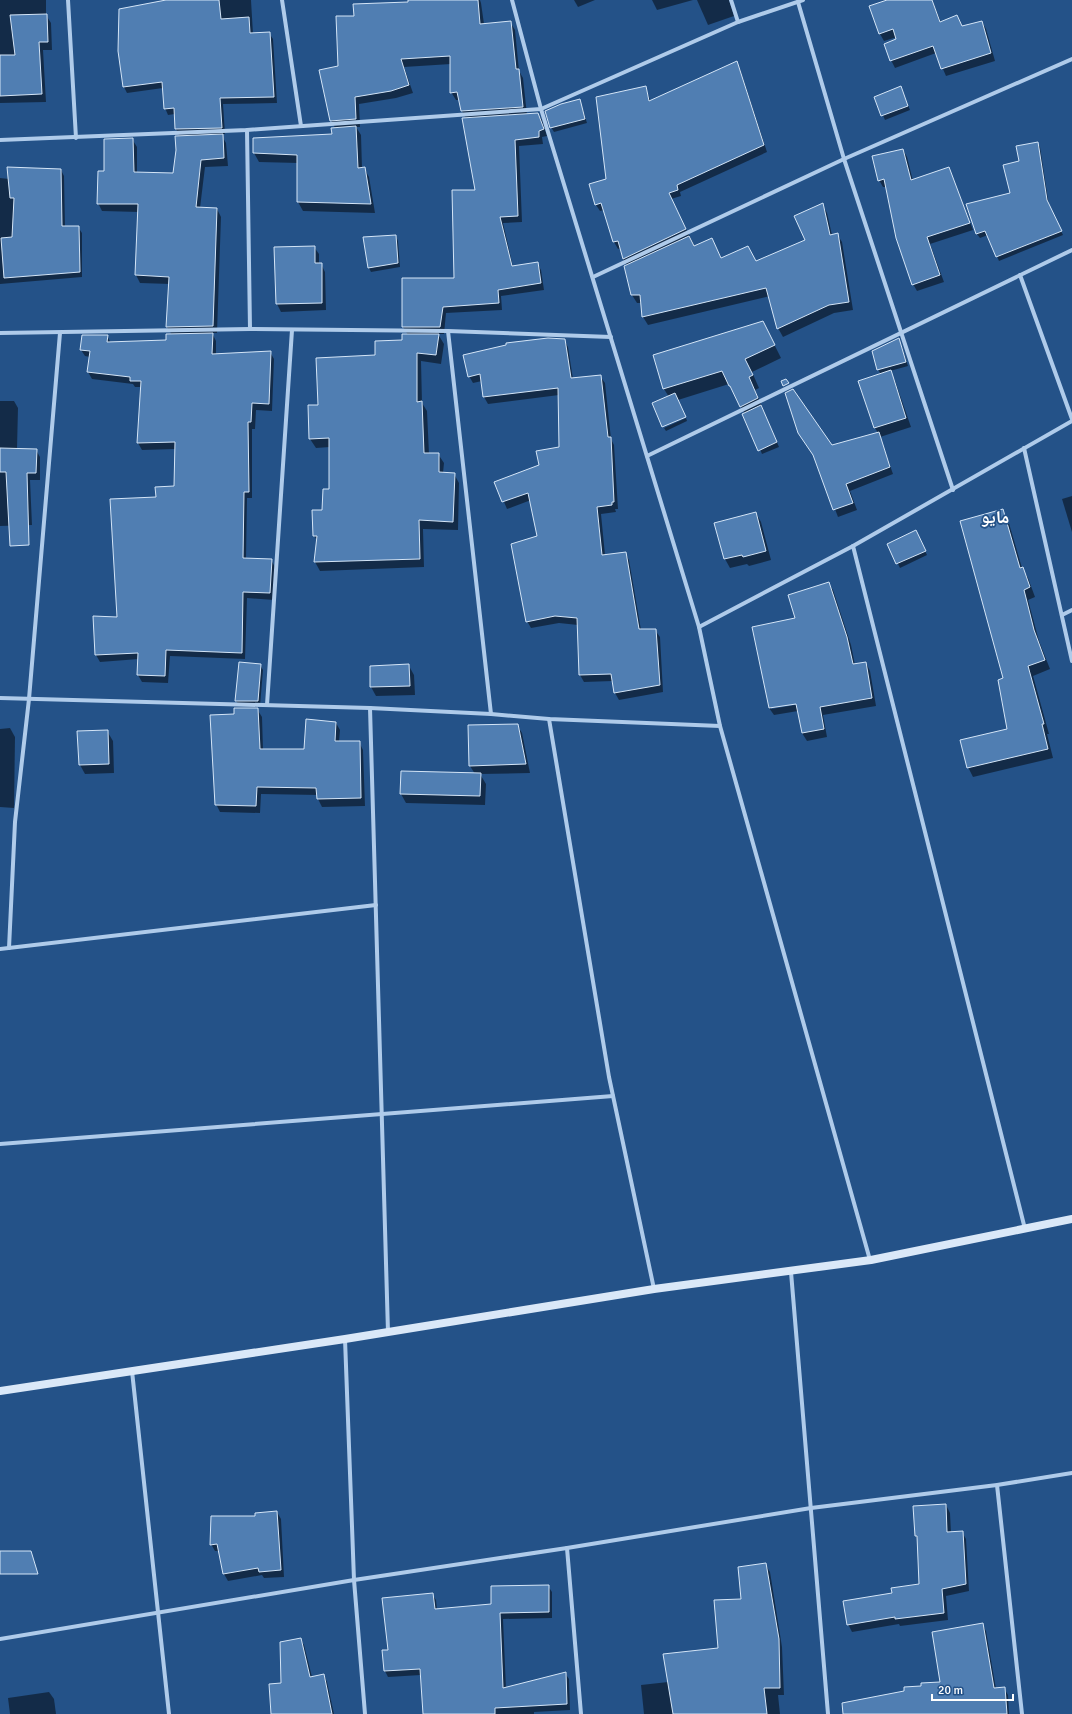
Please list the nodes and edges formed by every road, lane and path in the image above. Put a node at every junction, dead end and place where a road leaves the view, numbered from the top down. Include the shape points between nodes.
1 (68, 0) edge
2 (282, 0) edge
3 (512, 0) edge
4 (731, 0) edge
5 (800, 1) edge
6 (738, 22) junction
7 (1072, 59) edge
8 (541, 109) junction
9 (301, 126) junction
10 (247, 130) junction
11 (76, 138) junction
12 (0, 140) edge
13 (844, 159) junction
14 (1072, 250) edge
15 (1020, 275) junction
16 (593, 277) junction
17 (250, 329) junction
18 (292, 330) junction
19 (448, 331) junction
20 (0, 333) edge
21 (60, 333) junction
22 (901, 333) junction
23 (611, 337) junction
24 (1072, 420) edge
25 (1024, 448) junction
26 (647, 456) junction
27 (954, 490) junction
28 (853, 546) junction
29 (1072, 610) edge
30 (1062, 614) junction
31 (699, 627) junction
32 (1072, 661) edge
33 (0, 698) edge
34 (29, 699) junction
35 (267, 705) junction
36 (370, 708) junction
37 (490, 714) junction
38 (549, 718) junction
39 (720, 726) junction
40 (376, 905) junction
41 (9, 948) junction
42 (0, 949) edge
43 (613, 1096) junction
44 (382, 1115) junction
45 (0, 1144) edge
46 (1072, 1219) edge
47 (1025, 1230) junction
48 (870, 1260) junction
49 (792, 1272) junction
50 (654, 1289) junction
51 (388, 1332) junction
52 (345, 1339) junction
53 (132, 1371) junction
54 (0, 1391) edge
55 (1072, 1473) edge
56 (997, 1485) junction
57 (811, 1508) junction
58 (567, 1548) junction
59 (354, 1580) junction
60 (158, 1612) junction
61 (0, 1638) edge
62 (169, 1714) edge
63 (365, 1714) edge
64 (581, 1714) edge
65 (828, 1714) edge
66 (1022, 1714) edge

1 - 11 street
2 - 9 street
3 - 8 street
4 - 6 street
5 - 6 street
5 - 13 street
6 - 8 street
7 - 13 street
8 - 9 street
8 - 16 street
9 - 10 street
10 - 11 street
10 - 17 street
11 - 12 street
13 - 16 street
13 - 22 street
14 - 15 street
15 - 22 street
15 - 24 street
16 - 23 street
17 - 18 street
17 - 21 street
18 - 19 street
18 - 35 street
19 - 23 street
19 - 37 street
20 - 21 street
21 - 34 street
22 - 26 street
22 - 27 street
23 - 26 street
24 - 25 street
25 - 27 street
25 - 30 street
26 - 31 street
27 - 28 street
28 - 31 street
28 - 47 street
29 - 30 street
30 - 32 street
31 - 39 street
33 - 34 street
34 - 35 street
34 - 41 street via 15,822
35 - 36 street
36 - 37 street
36 - 40 street
37 - 38 street
38 - 39 street
38 - 43 street
39 - 48 street
40 - 41 street
40 - 44 street
41 - 42 street
43 - 44 street
43 - 50 street
44 - 45 street
44 - 51 street
46 - 47 street
47 - 48 street
48 - 49 street
49 - 50 street
49 - 57 street
50 - 51 street
51 - 52 street
52 - 53 street
52 - 59 street
53 - 54 street
53 - 60 street
55 - 56 street
56 - 57 street
56 - 66 street
57 - 58 street
57 - 65 street
58 - 59 street
58 - 64 street
59 - 60 street
59 - 63 street
60 - 61 street
60 - 62 street

